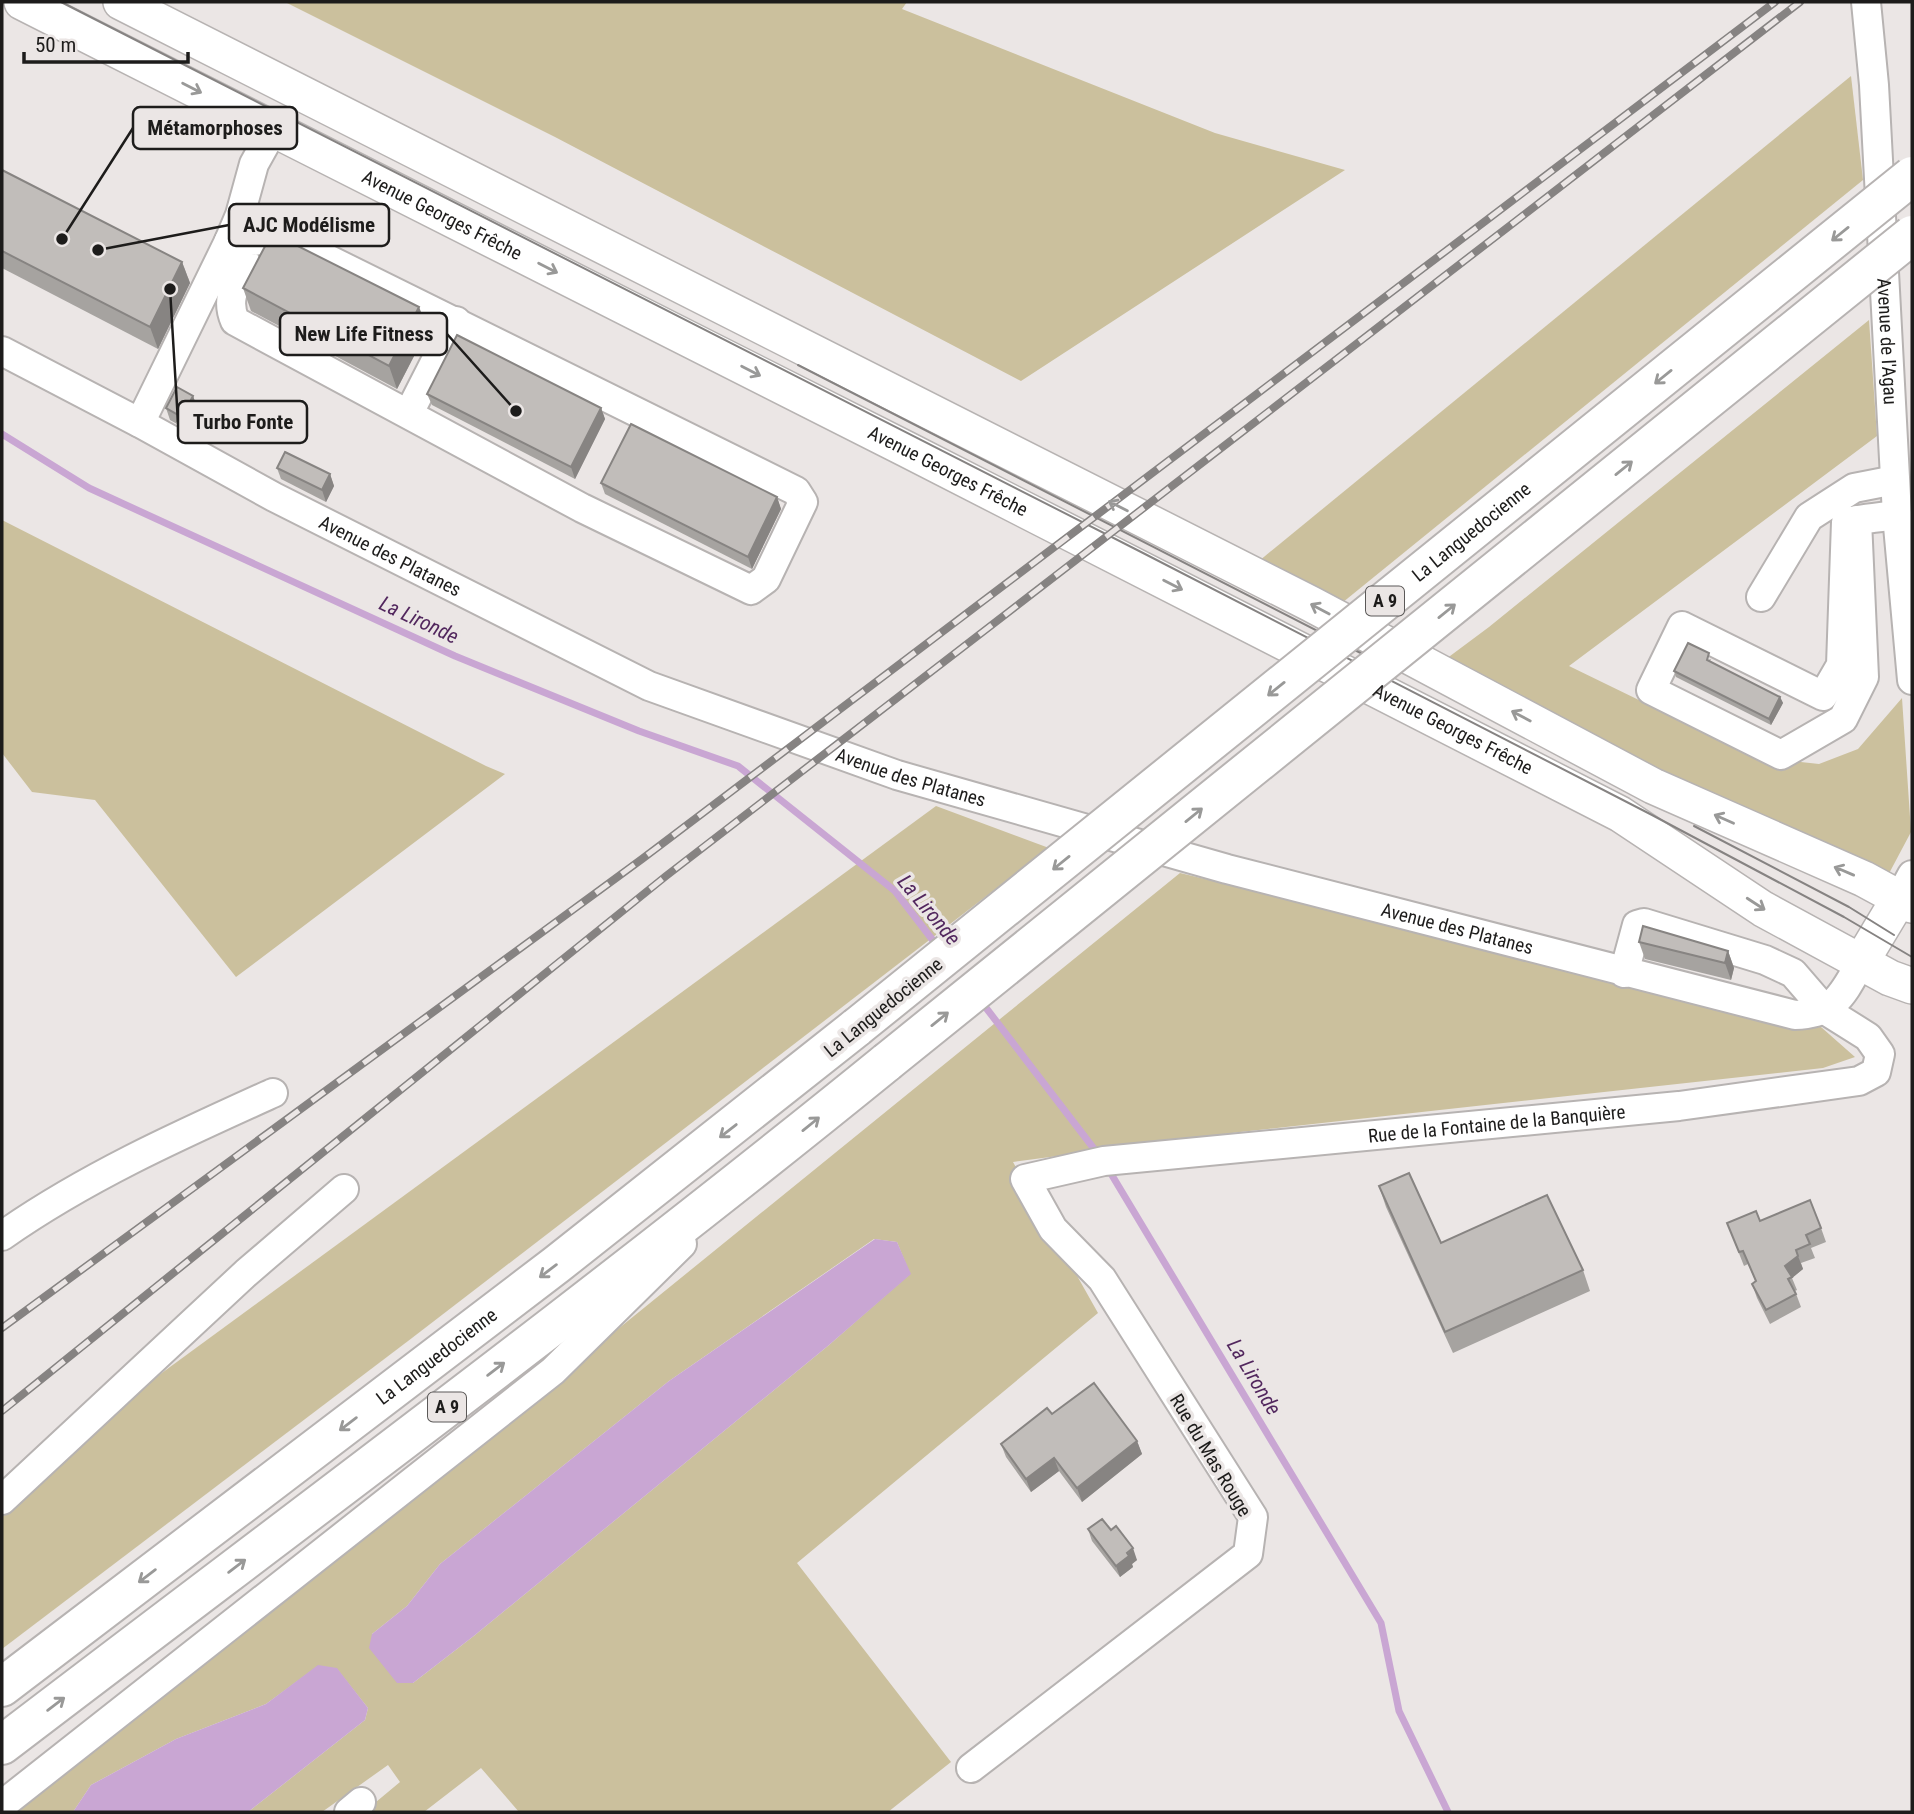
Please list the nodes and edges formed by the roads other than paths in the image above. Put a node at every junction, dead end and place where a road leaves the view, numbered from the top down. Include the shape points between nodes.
1 (22, 2) edge
2 (121, 2) edge
3 (1866, 2) edge
4 (272, 130) junction
5 (1912, 176) edge
6 (1912, 235) edge
7 (229, 241) junction
8 (246, 263) dead end
9 (456, 321) junction
10 (2, 351) edge
11 (408, 413) junction
12 (141, 423) junction
13 (1895, 480) junction
14 (1897, 515) junction
15 (1857, 520) junction
16 (1761, 597) dead end
17 (1912, 680) edge
18 (1908, 892) edge
19 (1861, 962) junction
20 (1624, 973) junction
21 (1912, 986) edge
22 (1825, 1010) junction
23 (273, 1093) dead end
24 (772, 1155) junction
25 (1025, 1180) joint
26 (344, 1189) dead end
27 (2, 1236) edge
28 (2, 1500) edge
29 (2, 1687) edge
30 (2, 1745) edge
31 (971, 1768) dead end
32 (2, 1805) edge

1 -> 4 main road, Avenue Georges Frêche
18 -> 2 main road via 1653,786 1311,604
3 - 13 street, Avenue de l'Agau
4 - 7 street via 254,164
4 -> 19 main road, Avenue Georges Frêche via 1620,814 1763,909
5 -> 29 highway, La Languedocienne / A 9, bridge via 858,1027 556,1265
24 -> 6 highway, A 9, bridge
7 - 9 street via 287,239
7 - 12 street
8 - 11 street via 230,300 235,321
9 - 11 street
9 - 11 street via 796,491 803,502 766,579 751,590 582,508
10 - 12 street, Avenue des Platanes
12 - 20 street, Avenue des Platanes via 274,497 649,685 897,775 1227,869
13 - 14 street, Avenue de l'Agau
13 - 16 street via 1854,488 1809,517
14 - 15 street
14 - 17 street, Avenue de l'Agau
15 - 15 street via 1846,522 1841,666 1822,696 1682,626 1651,690 1781,755 1843,719 1864,677
18 - 19 main road
19 - 21 main road, Avenue Georges Frêche
19 - 22 street via 1835,1004
20 - 22 street, Avenue des Platanes via 1795,1015
20 - 22 street, Rue de la Fontaine de la Banquière via 1637,925 1644,923 1793,973
22 - 25 street, Rue de la Fontaine de la Banquière via 1868,1037 1880,1055 1876,1072 1859,1081 1679,1106 1104,1161
23 - 27 street via 159,1145 40,1209
30 -> 24 highway, A 9
24 - 32 street via 553,1371
25 - 31 street, Rue du Mas Rouge via 1053,1229 1101,1279 1253,1517 1248,1553
26 - 28 street via 246,1273

